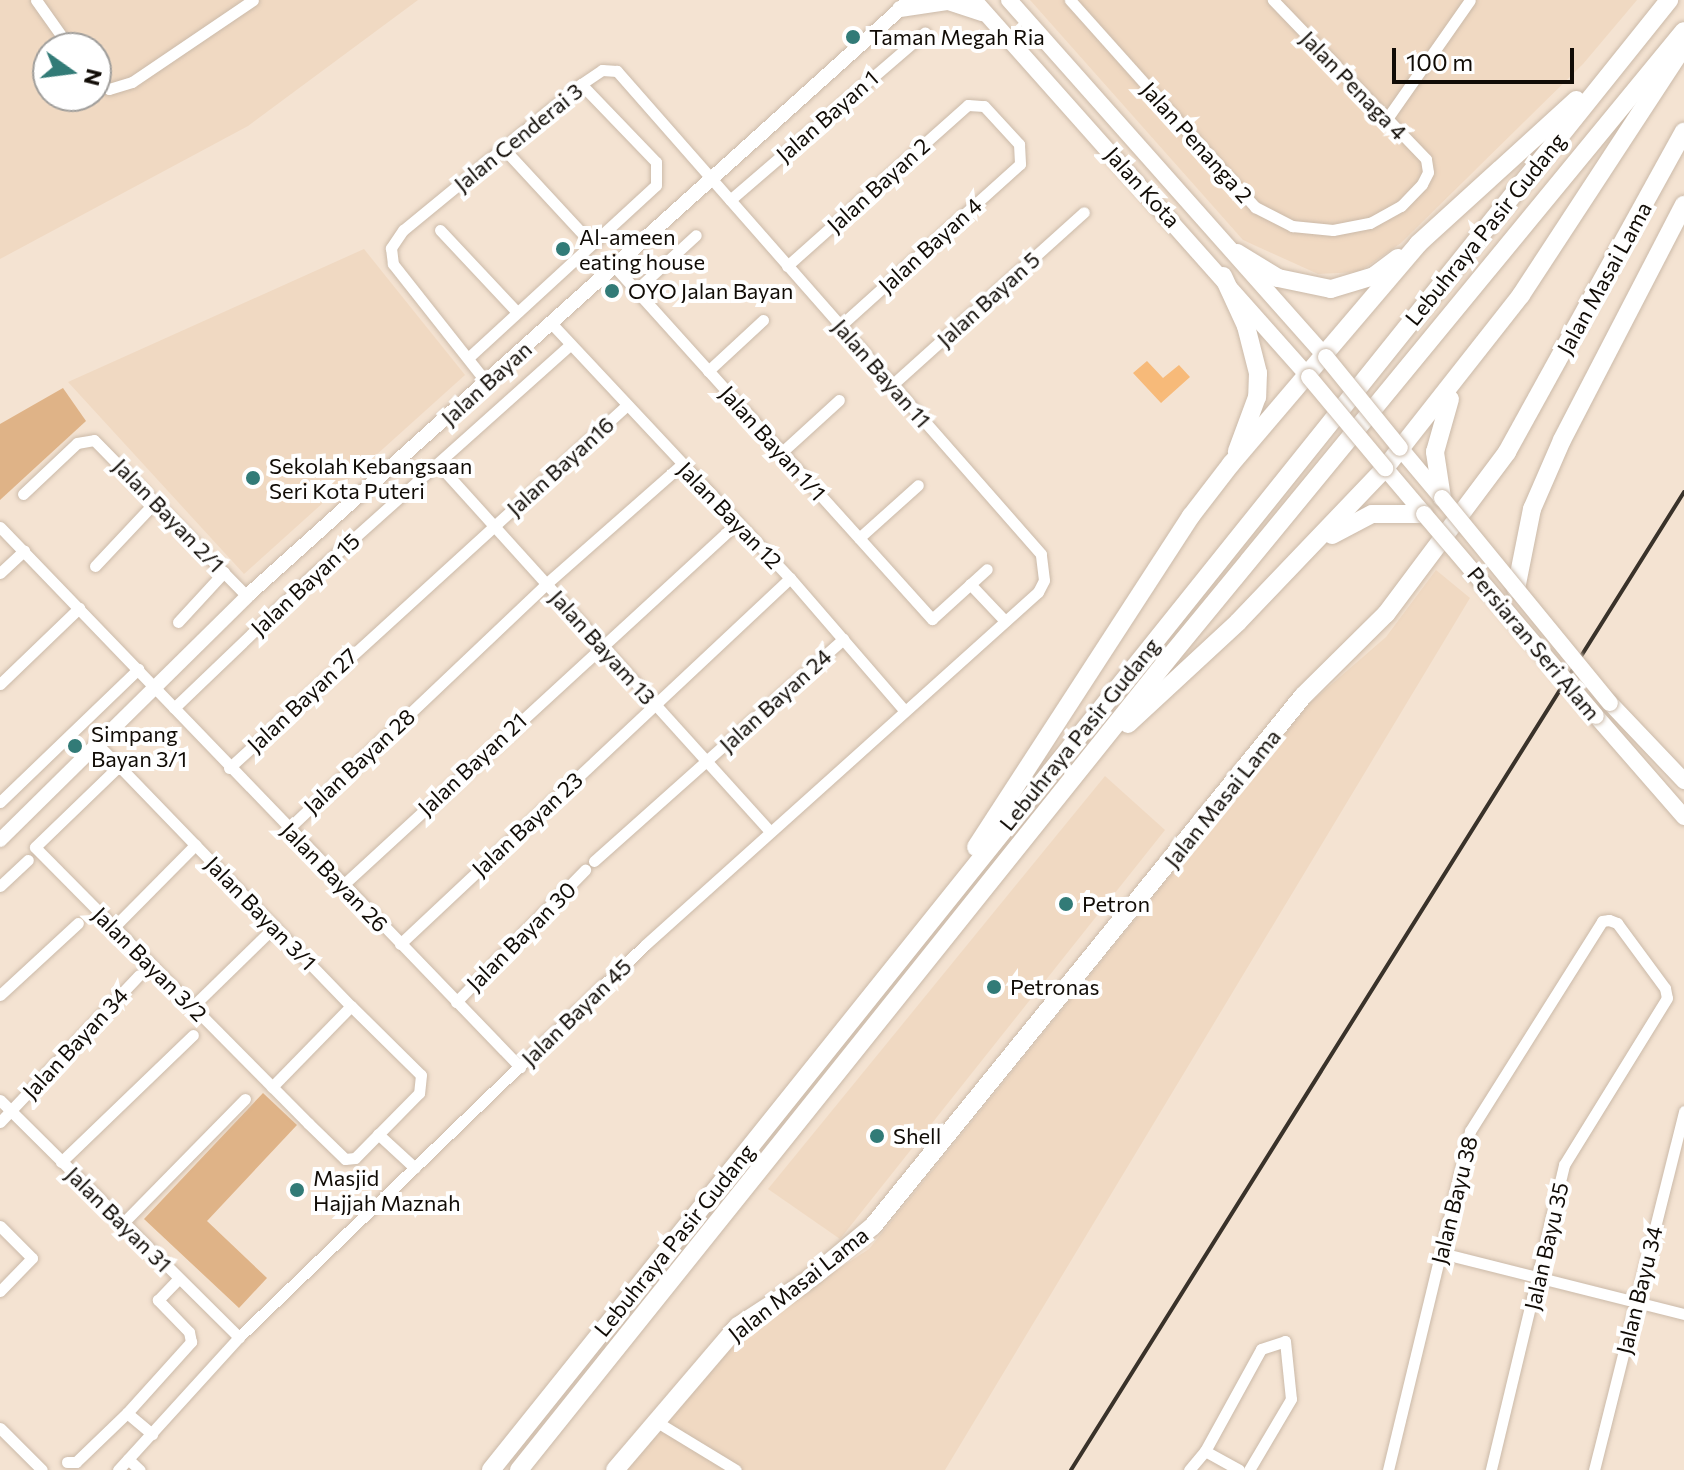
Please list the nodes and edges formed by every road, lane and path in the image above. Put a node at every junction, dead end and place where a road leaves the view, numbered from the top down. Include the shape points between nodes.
1 (36, 0) edge
2 (253, 0) edge
3 (974, 0) edge
4 (1009, 0) edge
5 (1070, 0) edge
6 (1273, 0) edge
7 (1470, 0) edge
8 (1669, 0) edge
9 (905, 4) edge
10 (987, 15) junction
11 (1684, 31) edge
12 (59, 32) edge
13 (925, 32) dead end
14 (1637, 39) junction
15 (1684, 46) edge
16 (581, 84) junction
17 (112, 88) edge
18 (968, 105) joint
19 (1386, 120) junction
20 (1684, 132) edge
21 (505, 150) junction
22 (1428, 172) joint
23 (711, 180) junction
24 (730, 200) junction
25 (1684, 205) edge
26 (1084, 212) dead end
27 (440, 230) dead end
28 (696, 235) dead end
29 (592, 244) junction
30 (1418, 244) junction
31 (1237, 253) junction
32 (787, 266) junction
33 (615, 267) junction
34 (1223, 276) junction
35 (636, 290) junction
36 (517, 312) junction
37 (763, 320) dead end
38 (552, 324) junction
39 (840, 326) junction
40 (570, 345) junction
41 (1326, 357) junction
42 (468, 358) junction
43 (708, 371) junction
44 (1463, 372) junction
45 (1309, 377) junction
46 (487, 383) junction
47 (892, 385) junction
48 (839, 400) dead end
49 (626, 406) junction
50 (1400, 448) junction
51 (782, 452) junction
52 (438, 464) junction
53 (682, 464) junction
54 (1231, 464) junction
55 (1385, 468) junction
56 (918, 485) dead end
57 (23, 494) dead end
58 (1442, 498) junction
59 (156, 501) junction
60 (1424, 514) junction
61 (738, 522) junction
62 (494, 525) junction
63 (0, 527) edge
64 (859, 538) junction
65 (24, 551) junction
66 (1308, 551) junction
67 (95, 566) dead end
68 (987, 569) dead end
69 (1046, 570) joint
70 (224, 572) junction
71 (0, 573) edge
72 (790, 578) junction
73 (546, 584) junction
74 (970, 584) junction
75 (1516, 589) junction
76 (247, 596) junction
77 (79, 608) junction
78 (1005, 621) junction
79 (178, 622) dead end
80 (376, 632) joint
81 (843, 639) junction
82 (600, 644) junction
83 (138, 669) junction
84 (0, 684) edge
85 (154, 685) junction
86 (655, 704) junction
87 (174, 708) junction
88 (904, 710) junction
89 (95, 742) junction
90 (1102, 746) junction
91 (707, 761) junction
92 (119, 766) junction
93 (229, 768) junction
94 (1684, 781) edge
95 (0, 802) edge
96 (1684, 817) edge
97 (288, 829) junction
98 (769, 830) junction
99 (0, 840) edge
100 (195, 845) junction
101 (28, 860) dead end
102 (590, 866) joint
103 (343, 885) junction
104 (0, 886) edge
105 (949, 896) junction
106 (1609, 920) joint
107 (78, 923) dead end
108 (274, 927) junction
109 (113, 928) junction
110 (400, 944) junction
111 (139, 975) dead end
112 (0, 995) edge
113 (456, 1002) junction
114 (351, 1006) junction
115 (192, 1007) junction
116 (193, 1035) dead end
117 (520, 1067) junction
118 (272, 1087) junction
119 (245, 1099) dead end
120 (0, 1100) edge
121 (10, 1111) junction
122 (1684, 1111) edge
123 (0, 1122) edge
124 (378, 1134) junction
125 (61, 1162) junction
126 (415, 1168) junction
127 (123, 1223) junction
128 (0, 1226) edge
129 (1441, 1253) junction
130 (179, 1278) junction
131 (1539, 1279) junction
132 (0, 1291) edge
133 (1636, 1302) junction
134 (1684, 1314) edge
135 (239, 1337) junction
136 (127, 1413) junction
137 (657, 1422) junction
138 (0, 1428) edge
139 (152, 1434) junction
140 (1205, 1451) junction
141 (128, 1459) junction
142 (67, 1462) dead end
143 (42, 1470) edge
144 (118, 1470) edge
145 (140, 1470) edge
146 (491, 1470) edge
147 (519, 1470) edge
148 (615, 1470) edge
149 (736, 1470) edge
150 (1189, 1470) edge
151 (1239, 1470) edge
152 (1249, 1470) edge
153 (1388, 1470) edge
154 (1491, 1470) edge
155 (1594, 1470) edge

1 - 12 street
2 - 17 street via 132,82
3 - 10 main road, Jalan Kota
4 - 31 main road, Jalan Kota
5 - 22 street, Jalan Penanga 2 via 1255,207 1292,226 1333,230 1370,223 1401,206
6 - 19 street, Jalan Penaga 4
7 - 19 street
8 - 14 main road, Lebuhraya Pasir Gudang
9 - 10 main road via 948,2
9 - 23 street, Jalan Bayan
10 - 34 main road, Jalan Kota
11 - 90 main road, Lebuhraya Pasir Gudang
13 - 24 street, Jalan Bayan 1
14 - 30 main road
14 - 105 main road, Lebuhraya Pasir Gudang
15 - 44 main road via 1529,282
16 - 21 street, Jalan Cenderai 3
16 - 23 street, Jalan Cenderai 3 via 602,70 617,71
16 - 29 street via 656,162 658,178
18 - 32 street, Jalan Bayan 2
18 - 39 street, Jalan Bayan 4 via 984,106 1019,144 1020,164
19 - 22 street, Jalan Penaga 4 via 1426,159
20 - 137 main road, Jalan Masai Lama via 1507,452 1386,614 1303,696 873,1226 807,1281 738,1326
21 - 29 street
21 - 42 street, Jalan Cenderai 3 via 403,230 391,248 393,264
23 - 24 street, Jalan Bayan 11
23 - 33 street, Jalan Bayan
24 - 32 street, Jalan Bayan 11
25 - 75 main road via 1550,468 1521,549
26 - 47 street, Jalan Bayan 5
27 - 36 street
28 - 35 street
29 - 36 street
30 - 31 main road via 1374,276 1331,289 1278,278
30 - 41 main road
31 - 41 main road, Jalan Kota
32 - 39 street, Jalan Bayan 11
33 - 35 street, Jalan Bayan 1/1
33 - 38 street, Jalan Bayan
34 - 45 main road, Jalan Kota
34 - 54 main road via 1246,326 1258,373 1257,397
35 - 43 street, Jalan Bayan 1/1
36 - 42 street
37 - 43 street
38 - 40 street, Jalan Bayan 12
38 - 46 street, Jalan Bayan
39 - 47 street, Jalan Bayan 11
40 - 49 street, Jalan Bayan 12
40 - 52 street, Jalan Bayan 15
41 - 45 main road
41 - 50 main road, Jalan Kota, bridge
42 - 46 street
43 - 51 street, Jalan Bayan 1/1
44 - 50 main road
44 - 58 main road via 1436,441
45 - 54 main road
45 - 55 main road, Jalan Kota, bridge
46 - 76 street, Jalan Bayan
47 - 69 street, Jalan Bayan 11 via 1041,554
48 - 51 street
49 - 53 street, Jalan Bayan 12
49 - 62 street, Jalan Bayan16
50 - 55 main road
50 - 58 main road, Persiaran Seri Alam
51 - 64 street, Jalan Bayan 1/1
52 - 62 street, Jalan Bayam 13
52 - 87 street, Jalan Bayan 15
53 - 61 street, Jalan Bayan 12
53 - 73 street, Jalan Bayan 28
54 - 105 main road via 1191,516
55 - 60 main road, Persiaran Seri Alam
55 - 66 main road
56 - 64 street
57 - 59 street, Jalan Bayan 2/1 via 88,438
58 - 75 main road, Persiaran Seri Alam, bridge
59 - 67 street
59 - 70 street, Jalan Bayan 2/1
60 - 66 main road via 1372,514
60 - 96 main road, Persiaran Seri Alam, bridge
61 - 72 street, Jalan Bayan 12
61 - 82 street, Jalan Bayan 21
62 - 73 street, Jalan Bayam 13
62 - 80 street, Jalan Bayan16
63 - 65 street, Jalan Bayan 26
64 - 74 street, Jalan Bayan 1/1 via 932,619
65 - 71 street
65 - 77 street, Jalan Bayan 26
66 - 90 main road via 1163,695
68 - 74 street
69 - 78 street, Jalan Bayan 45 via 1038,592
70 - 76 street, Jalan Bayan 2/1
70 - 79 street
72 - 81 street, Jalan Bayan 12
72 - 86 street, Jalan Bayan 23
73 - 82 street, Jalan Bayam 13
73 - 97 street, Jalan Bayan 28
74 - 78 street
75 - 94 main road, Persiaran Seri Alam, bridge via 1610,703
76 - 85 street, Jalan Bayan
77 - 83 street, Jalan Bayan 26
77 - 84 street
78 - 88 street, Jalan Bayan 45
80 - 93 street, Jalan Bayan 27
81 - 88 street, Jalan Bayan 12
81 - 91 street, Jalan Bayan 24
82 - 86 street, Jalan Bayam 13
82 - 103 street, Jalan Bayan 21
83 - 85 street, Jalan Bayan 26
83 - 95 street
85 - 87 street, Jalan Bayan 26
85 - 89 street, Jalan Bayan
86 - 91 street, Jalan Bayam 13
86 - 110 street, Jalan Bayan 23
87 - 93 street, Jalan Bayan 26
88 - 98 street, Jalan Bayan 45
89 - 92 street, Jalan Bayan 3/1
89 - 99 street, Jalan Bayan
90 - 147 main road, Lebuhraya Pasir Gudang
91 - 98 street, Jalan Bayam 13
91 - 102 street, Jalan Bayan 24
92 - 100 street, Jalan Bayan 3/1
92 - 109 street, Jalan Bayan 3/2 via 35,847
93 - 97 street, Jalan Bayan 26
97 - 103 street, Jalan Bayan 26
98 - 117 street, Jalan Bayan 45
100 - 108 street, Jalan Bayan 3/1
100 - 109 street
101 - 104 street
102 - 113 street, Jalan Bayan 30
103 - 110 street, Jalan Bayan 26
105 - 146 main road, Lebuhraya Pasir Gudang
106 - 129 street, Jalan Bayu 38 via 1602,921 1470,1131
106 - 131 street, Jalan Bayu 35 via 1625,934 1667,998 1564,1165
107 - 112 street
108 - 114 street, Jalan Bayan 3/1
108 - 115 street
109 - 115 street, Jalan Bayan 3/2
110 - 113 street, Jalan Bayan 26
111 - 121 street, Jalan Bayan 34
113 - 117 street, Jalan Bayan 26
114 - 118 street
114 - 124 street, Jalan Bayan 3/1 via 421,1075 424,1085
115 - 118 street, Jalan Bayan 3/2
116 - 125 street
117 - 126 street, Jalan Bayan 45
118 - 124 street, Jalan Bayan 3/2 via 350,1160
119 - 127 street
120 - 121 street, Jalan Bayan 31
121 - 123 street, Jalan Bayan 34
121 - 125 street, Jalan Bayan 31
122 - 133 street, Jalan Bayu 34
124 - 126 street
125 - 127 street, Jalan Bayan 31
126 - 135 street, Jalan Bayan 45
127 - 130 street, Jalan Bayan 31
128 - 132 street via 32,1258
129 - 131 street
129 - 153 street, Jalan Bayu 38
130 - 135 street, Jalan Bayan 31
130 - 136 street via 158,1300 189,1332 191,1342
131 - 133 street
131 - 154 street, Jalan Bayu 35
133 - 134 street
133 - 155 street, Jalan Bayu 34
135 - 139 street, Jalan Bayan 45
136 - 139 street
136 - 142 street via 76,1462
137 - 148 main road, Jalan Masai Lama
137 - 149 street
138 - 143 street
139 - 141 street, Jalan Bayan 45
140 - 150 street
140 - 151 street
140 - 152 street via 1261,1349 1285,1341 1291,1399
141 - 144 street, Jalan Bayan 45
141 - 145 street

